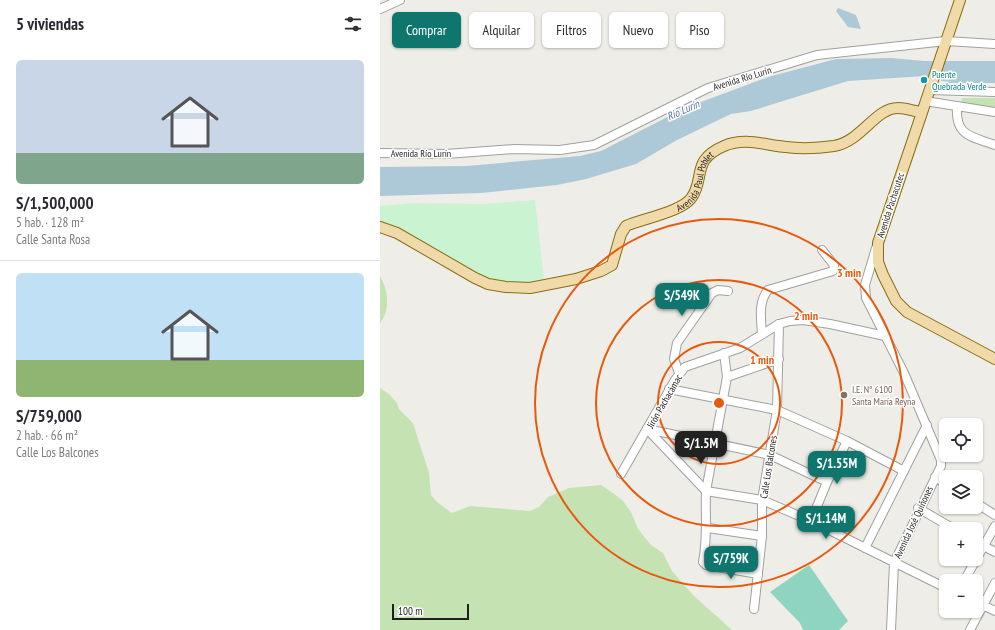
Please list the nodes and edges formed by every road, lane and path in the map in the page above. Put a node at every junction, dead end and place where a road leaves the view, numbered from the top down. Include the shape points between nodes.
1 (400, 0) edge
2 (960, 0) edge
3 (380, 9) edge
4 (945, 44) junction
5 (995, 44) edge
6 (930, 87) junction
7 (995, 92) edge
8 (925, 101) junction
9 (956, 106) junction
10 (921, 112) junction
11 (995, 112) edge
12 (995, 145) edge
13 (380, 153) edge
14 (380, 227) edge
15 (878, 243) junction
16 (822, 250) dead end
17 (728, 291) dead end
18 (779, 324) junction
19 (762, 334) junction
20 (885, 336) junction
21 (724, 353) junction
22 (779, 359) junction
23 (995, 359) edge
24 (679, 373) junction
25 (727, 377) junction
26 (669, 390) junction
27 (723, 400) junction
28 (777, 410) junction
29 (927, 425) junction
30 (647, 429) junction
31 (847, 441) junction
32 (715, 444) junction
33 (770, 455) junction
34 (904, 471) junction
35 (621, 474) dead end
36 (935, 477) junction
37 (939, 480) edge
38 (827, 482) junction
39 (706, 491) junction
40 (762, 500) junction
41 (983, 507) edge
42 (918, 508) junction
43 (995, 515) edge
44 (811, 521) junction
45 (942, 522) edge
46 (995, 526) edge
47 (708, 528) junction
48 (762, 536) junction
49 (984, 546) junction
50 (865, 548) junction
51 (995, 552) edge
52 (894, 563) junction
53 (758, 574) junction
54 (968, 574) edge
55 (995, 584) edge
56 (939, 585) edge
57 (983, 599) edge
58 (983, 606) edge
59 (754, 609) dead end
60 (995, 611) edge
61 (974, 618) edge
62 (891, 630) edge
63 (970, 630) edge

1 - 3 street
2 - 4 main road
4 - 5 street, Avenida Río Lurín
4 - 6 main road
4 - 13 street, Avenida Río Lurín via 817,55 708,88 594,145 560,150 514,149 446,154
6 - 7 street
6 - 8 main road
8 - 9 street
8 - 10 main road
9 - 11 street
9 - 12 street via 956,119 961,130
10 - 14 main road, Avenida Paul Poblet via 898,108 888,110 847,143 833,146 786,148 753,141 739,141 723,146 702,162 692,198 682,206 626,226 621,234 612,265 576,279 530,288 488,284 397,233
10 - 15 main road, Avenida Pachacutec
15 - 20 street, Avenida José Quiñones via 865,290 866,298
15 - 23 main road, Avenida Pachacutec via 878,262 885,280 896,301 907,312
16 - 19 street via 834,265 833,271 768,290 764,294 761,306
17 - 24 street via 718,290 712,294 677,343 674,359
18 - 19 street, Jirón Pachacámac
18 - 20 street, Jirón Pachacámac via 803,320
18 - 22 street, Calle Los Balcones
19 - 21 street, Jirón Pachacámac via 740,348
20 - 29 street, Avenida José Quiñones
21 - 24 street, Jirón Pachacámac via 685,368
21 - 25 street
22 - 25 street
22 - 28 street, Calle Los Balcones
24 - 26 street, Jirón Pachacámac
25 - 27 street
26 - 27 street
26 - 30 street, Jirón Pachacámac
27 - 28 street
27 - 32 street
28 - 31 street
28 - 33 street, Calle Los Balcones
29 - 34 street
29 - 36 street, Avenida José Quiñones via 941,460
30 - 32 street
30 - 35 street, Jirón Pachacámac
30 - 39 street
31 - 34 street
31 - 38 street
32 - 33 street
32 - 39 street
33 - 38 street
33 - 40 street, Calle Los Balcones
34 - 50 street
36 - 37 street
36 - 42 street, Avenida José Quiñones
38 - 44 street
39 - 40 street
39 - 47 street via 705,510
40 - 44 street
40 - 48 street, Calle Los Balcones
41 - 43 street
42 - 45 street
42 - 52 street, Avenida José Quiñones
44 - 50 street
46 - 49 street
47 - 48 street
47 - 53 street via 703,562 706,565
48 - 53 street, Calle Los Balcones
49 - 51 street
49 - 54 street
50 - 52 street
52 - 56 street
52 - 62 street, Avenida José Quiñones
53 - 59 street, Calle Los Balcones
55 - 57 street
58 - 60 street
61 - 63 street

